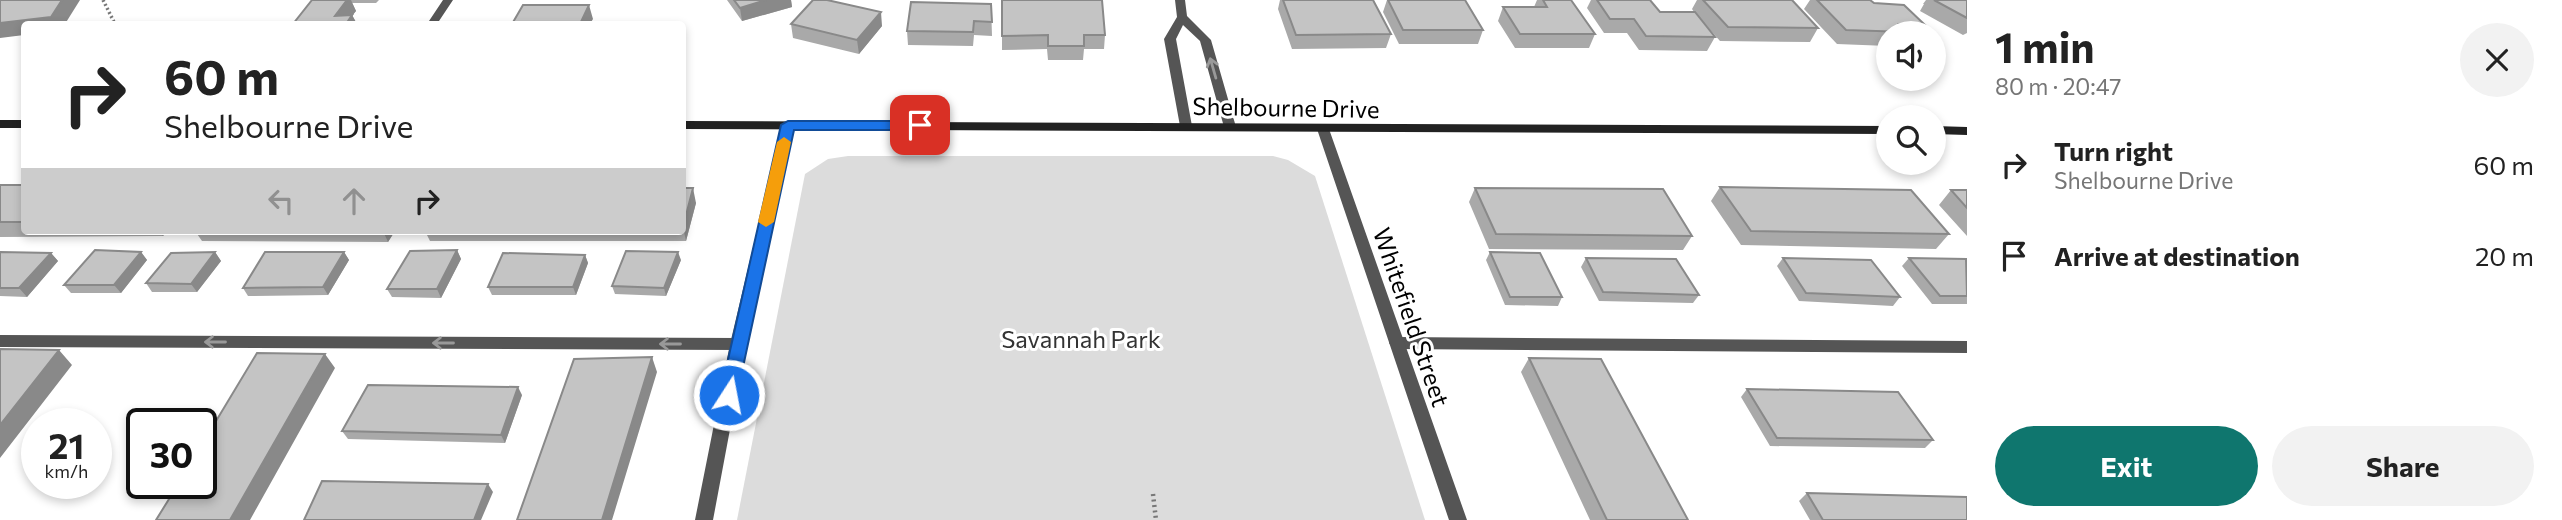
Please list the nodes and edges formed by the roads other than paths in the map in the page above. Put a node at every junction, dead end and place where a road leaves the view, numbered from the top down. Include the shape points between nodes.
1 (448, 0) edge
2 (1180, 0) edge
3 (1182, 17) junction
4 (434, 21) edge
5 (0, 124) edge
6 (21, 124) edge
7 (686, 125) edge
8 (788, 125) junction
9 (1186, 125) junction
10 (1230, 127) junction
11 (1323, 130) junction
12 (1876, 130) edge
13 (1946, 131) edge
14 (1967, 131) edge
15 (0, 341) edge
16 (1397, 343) junction
17 (738, 344) junction
18 (1967, 347) edge
19 (704, 520) edge
20 (1458, 520) edge

1 - 4 street
2 - 3 street
3 - 9 street via 1170,39
10 -> 3 street via 1205,40
5 - 6 main road
7 - 8 main road, Shelbourne Drive
8 - 9 main road, Shelbourne Drive
8 - 17 street
9 - 10 main road, Shelbourne Drive
10 - 11 main road, Shelbourne Drive
11 - 12 main road, Shelbourne Drive
11 - 16 street, Whitefield Street
13 - 14 main road
17 -> 15 street
16 - 18 street
16 - 20 street, Whitefield Street
17 - 19 street

